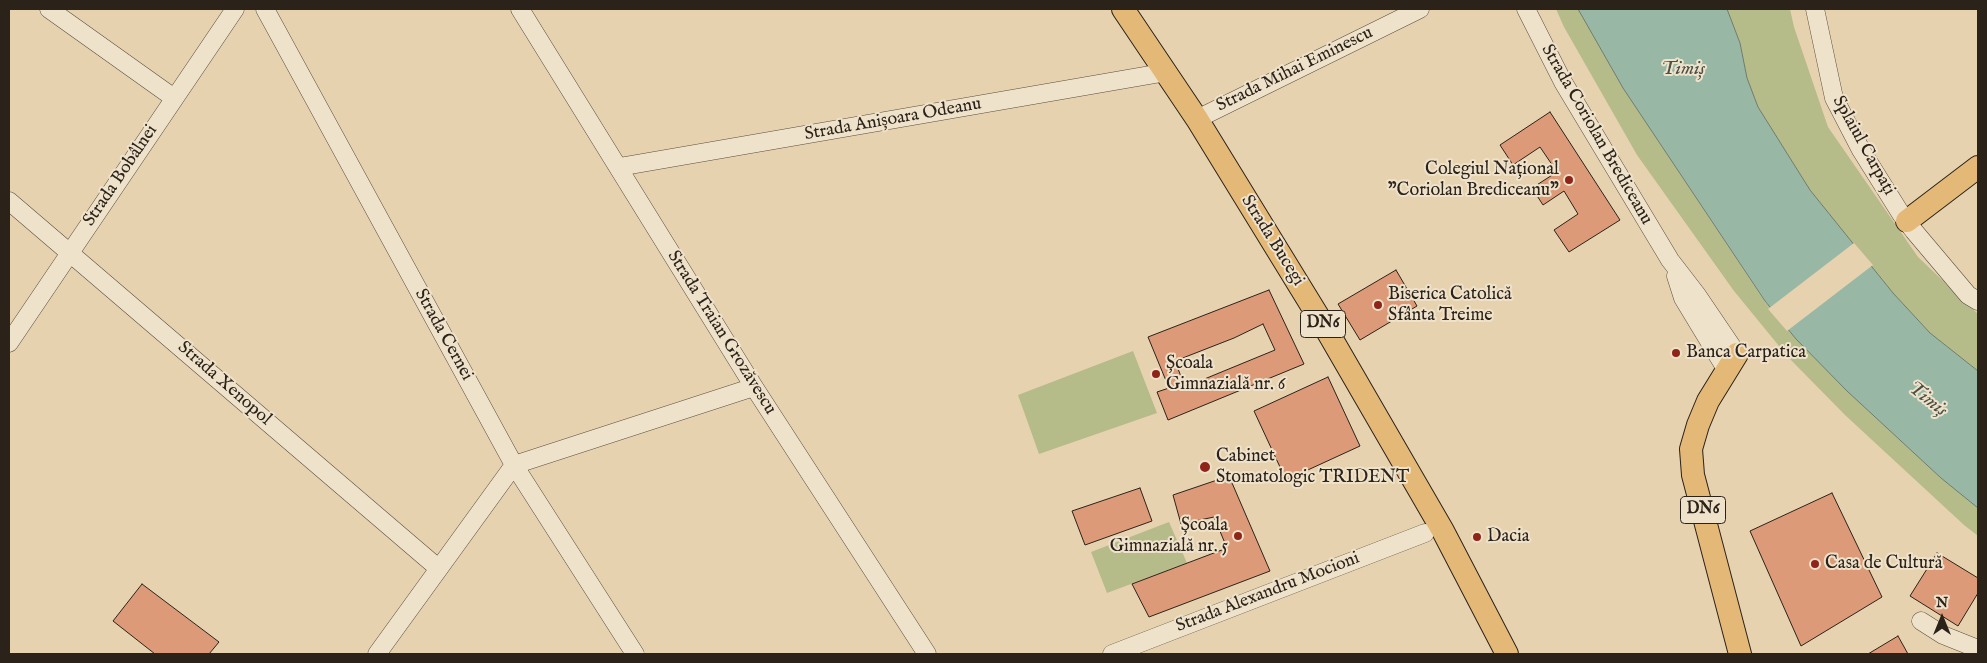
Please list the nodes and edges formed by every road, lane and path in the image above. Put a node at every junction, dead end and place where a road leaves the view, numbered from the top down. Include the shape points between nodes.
1 (49, 9) edge
2 (235, 9) edge
3 (265, 9) edge
4 (520, 9) edge
5 (1123, 9) edge
6 (1420, 9) edge
7 (1526, 9) edge
8 (1815, 9) edge
9 (1167, 72) junction
10 (174, 98) junction
11 (1198, 119) junction
12 (1978, 167) edge
13 (619, 168) junction
14 (9, 201) edge
15 (1907, 221) junction
16 (70, 252) junction
17 (1977, 299) edge
18 (9, 343) edge
19 (1731, 362) joint
20 (754, 387) junction
21 (514, 466) junction
22 (1434, 532) junction
23 (438, 568) junction
24 (1921, 621) dead end
25 (1978, 650) edge
26 (377, 654) edge
27 (634, 654) edge
28 (928, 654) edge
29 (1112, 654) edge
30 (1505, 654) edge
31 (1740, 654) edge
32 (1971, 654) edge

1 - 10 street
2 - 10 street, Strada Bobâlnei
3 - 21 street, Strada Cernei
4 - 13 street, Strada Traian Grozăvescu
5 - 9 main road, Strada Bucegi / DN6
6 - 11 street, Strada Mihai Eminescu
7 - 19 street, Strada Coriolan Brediceanu via 1563,82 1670,260 1683,298
8 - 15 street, Splaiul Carpați via 1834,98 1861,150
9 - 11 main road, Strada Bucegi / DN6
9 - 13 street, Strada Anișoara Odeanu
10 - 16 street, Strada Bobâlnei
11 - 22 main road, Strada Bucegi / DN6 via 1326,329
12 - 15 main road
13 - 20 street, Strada Traian Grozăvescu
14 - 16 street, Strada Xenopol
15 - 17 street, Splaiul Carpați via 1968,295
16 - 18 street, Strada Bobâlnei
16 - 23 street, Strada Xenopol
19 - 31 main road, DN6 via 1704,409 1691,449 1694,475
20 - 21 street
20 - 28 street, Strada Traian Grozăvescu
21 - 23 street
21 - 27 street, Strada Cernei
22 - 29 street, Strada Alexandru Mocioni
22 - 30 main road, DN6
23 - 26 street
24 - 25 street via 1943,635
25 - 32 street

